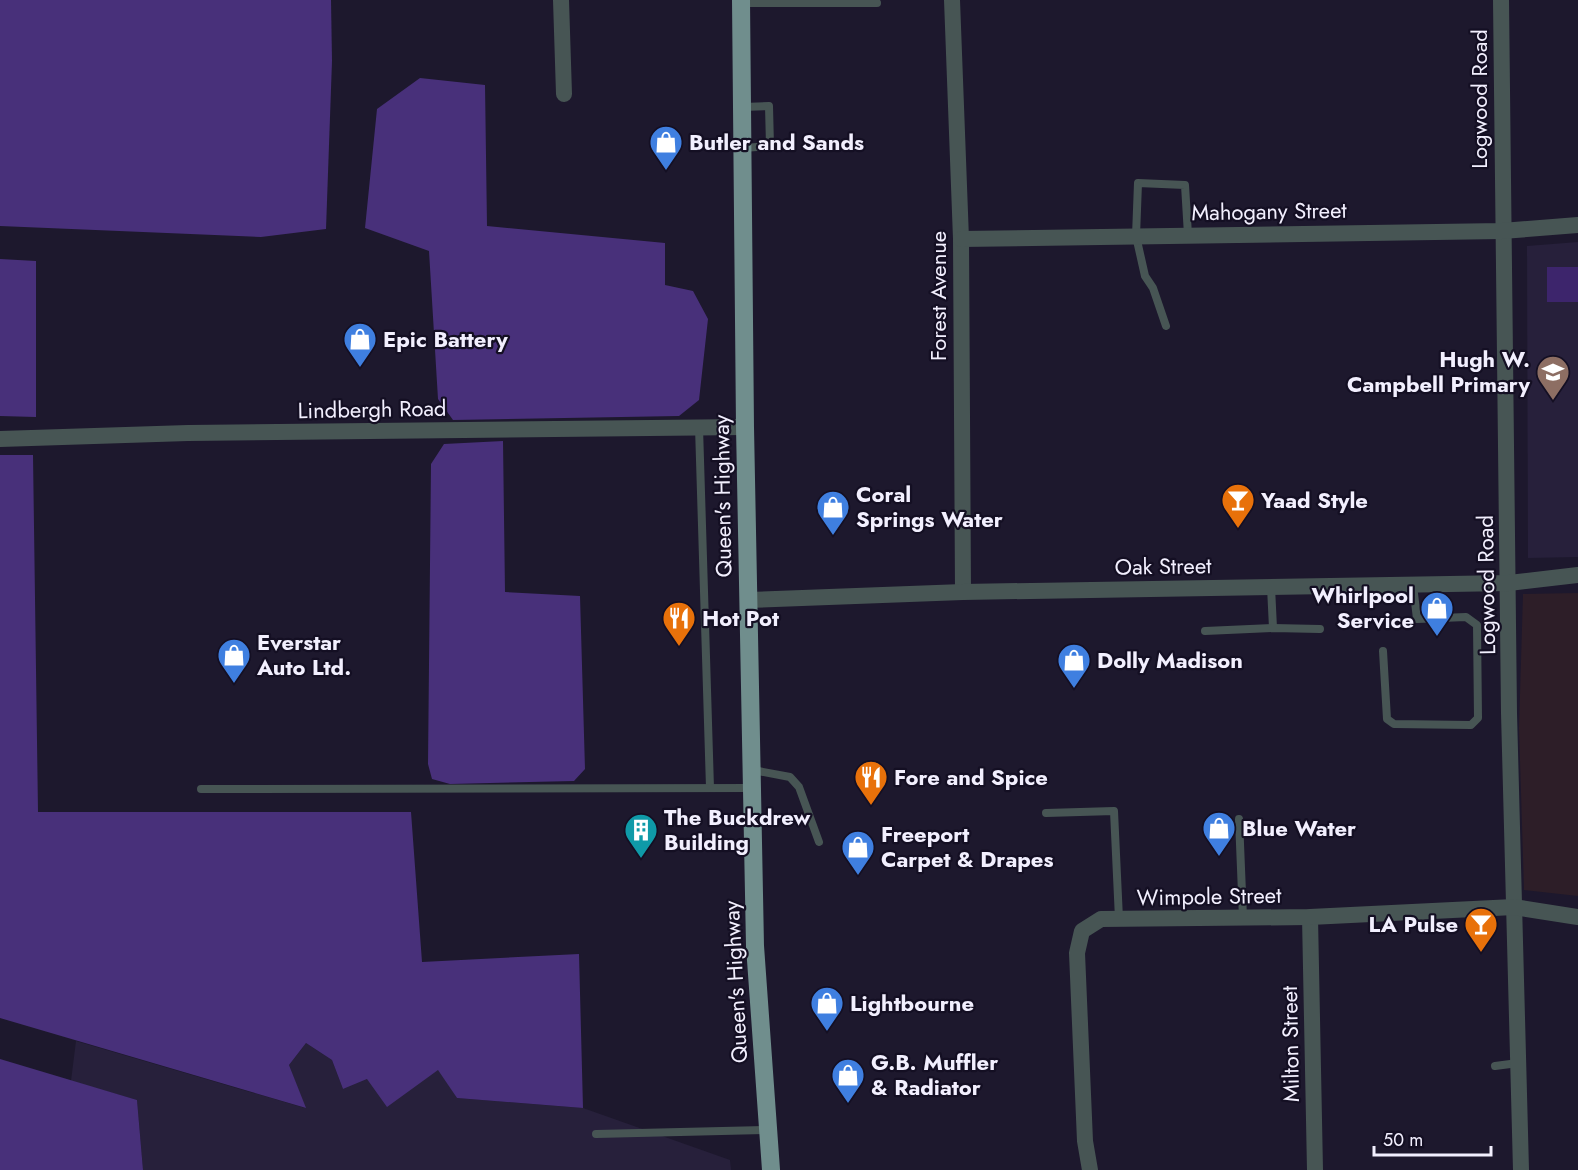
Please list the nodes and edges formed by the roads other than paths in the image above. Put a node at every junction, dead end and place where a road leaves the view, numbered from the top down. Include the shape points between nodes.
1 (561, 0) edge
2 (952, 0) edge
3 (1501, 0) edge
4 (741, 2) edge
5 (877, 3) dead end
6 (564, 94) dead end
7 (743, 107) junction
8 (743, 148) junction
9 (1578, 225) edge
10 (1502, 231) junction
11 (1188, 235) junction
12 (1136, 236) junction
13 (961, 239) junction
14 (1166, 326) dead end
15 (699, 427) junction
16 (745, 427) junction
17 (0, 439) edge
18 (1578, 575) edge
19 (1509, 583) junction
20 (1413, 585) junction
21 (1271, 587) junction
22 (963, 592) junction
23 (748, 600) junction
24 (1273, 628) junction
25 (1320, 629) dead end
26 (1205, 631) dead end
27 (1383, 651) dead end
28 (753, 770) junction
29 (710, 788) junction
30 (754, 788) junction
31 (201, 789) dead end
32 (1046, 813) dead end
33 (1239, 819) dead end
34 (819, 842) dead end
35 (1514, 908) junction
36 (1310, 917) junction
37 (1578, 917) edge
38 (1243, 918) junction
39 (1119, 919) junction
40 (1518, 1063) junction
41 (1495, 1066) dead end
42 (767, 1130) junction
43 (596, 1134) dead end
44 (771, 1170) edge
45 (1090, 1170) edge
46 (1316, 1170) edge
47 (1521, 1170) edge

1 - 6 street
2 - 13 street, Forest Avenue
3 - 10 street, Logwood Road
4 - 5 lane
4 - 7 main road, Queen's Highway
7 - 8 main road, Queen's Highway
7 - 8 lane via 769,106 770,146
8 - 16 main road, Queen's Highway
9 - 10 street, Mahogany Street
10 - 11 street, Mahogany Street
10 - 19 street, Logwood Road
11 - 12 street, Mahogany Street
11 - 12 lane via 1185,184 1138,183
12 - 13 street, Mahogany Street
12 - 14 lane via 1145,276
13 - 22 street, Forest Avenue
15 - 16 street, Lindbergh Road
15 - 17 street, Lindbergh Road
15 - 29 lane
16 - 23 main road, Queen's Highway
18 - 19 street, Oak Street
19 - 20 street, Oak Street
19 - 35 street, Logwood Road
20 - 21 street, Oak Street
20 - 27 lane via 1417,618 1466,617 1477,625 1478,718 1471,725 1394,724 1387,719
21 - 22 street, Oak Street
21 - 24 lane
22 - 23 street, Oak Street
23 - 28 main road, Queen's Highway
24 - 25 lane
24 - 26 lane
28 - 30 main road, Queen's Highway
28 - 34 lane via 790,777 799,787
29 - 30 lane
29 - 31 lane
30 - 42 main road, Queen's Highway via 755,946
32 - 39 lane via 1114,811
33 - 38 lane
35 - 36 street, Wimpole Street
35 - 37 street, Wimpole Street
35 - 40 street, Logwood Road
36 - 38 street, Wimpole Street
36 - 46 street, Milton Street
38 - 39 street, Wimpole Street
39 - 45 street, Wimpole Street via 1101,920 1082,931 1077,953 1085,1141
40 - 41 lane
40 - 47 street, Logwood Road
42 - 43 lane
42 - 44 main road, Queen's Highway

